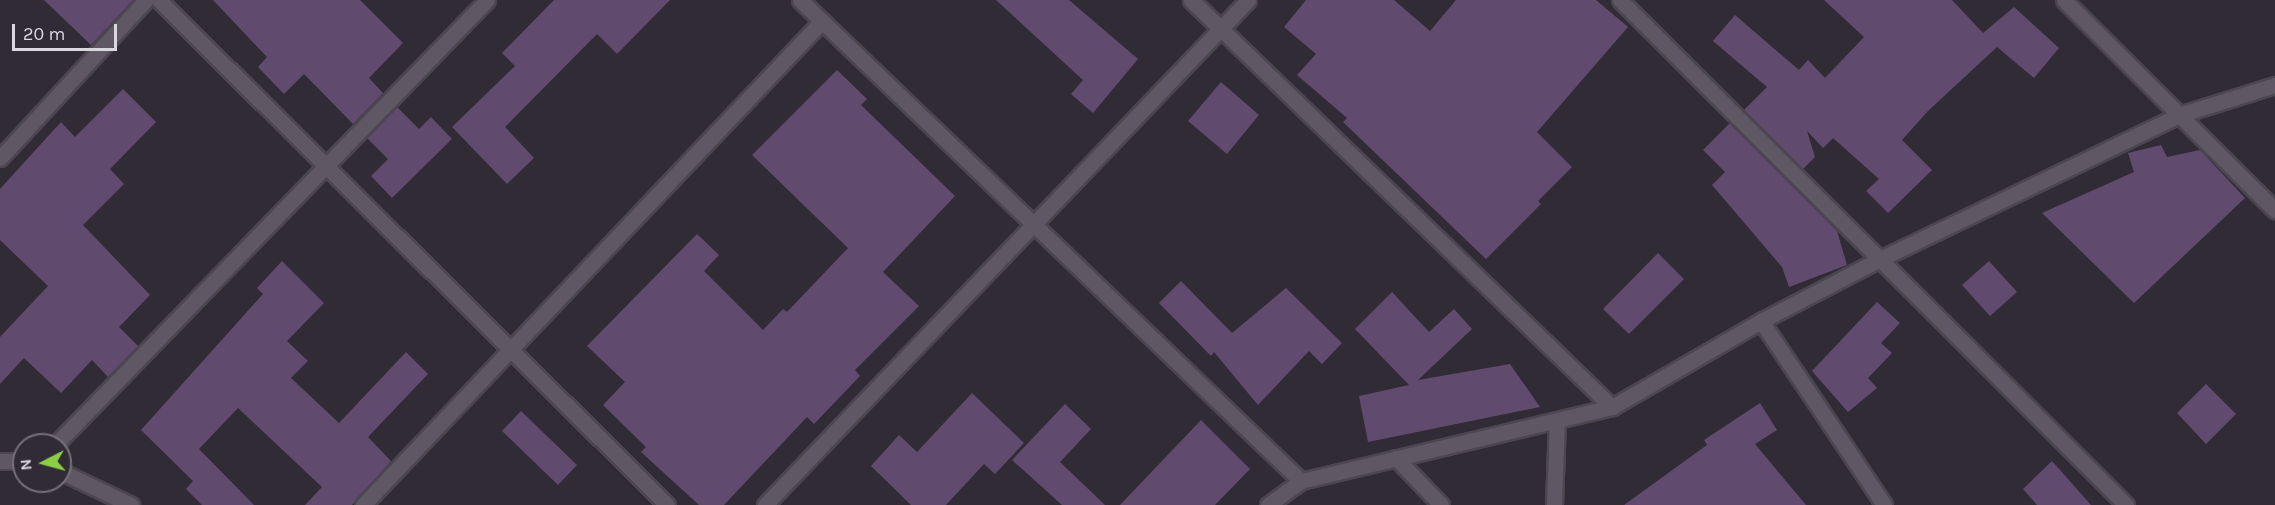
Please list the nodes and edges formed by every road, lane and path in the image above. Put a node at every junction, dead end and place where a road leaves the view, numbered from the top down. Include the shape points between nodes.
1 (146, 0) edge
2 (159, 0) edge
3 (487, 0) edge
4 (800, 0) edge
5 (1191, 0) edge
6 (1248, 0) edge
7 (1620, 0) edge
8 (2064, 0) edge
9 (822, 21) junction
10 (1220, 29) junction
11 (2275, 85) edge
12 (2179, 115) junction
13 (0, 158) edge
14 (326, 165) junction
15 (2275, 210) edge
16 (1034, 224) junction
17 (1880, 259) junction
18 (1761, 321) junction
19 (511, 349) junction
20 (1612, 407) junction
21 (1557, 420) junction
22 (67, 433) edge
23 (1396, 458) junction
24 (72, 477) edge
25 (1301, 481) junction
26 (131, 505) edge
27 (363, 505) edge
28 (668, 505) edge
29 (765, 505) edge
30 (1269, 505) edge
31 (1441, 505) edge
32 (1554, 505) edge
33 (1884, 505) edge
34 (2126, 505) edge

1 - 13 street
2 - 14 street
3 - 14 street
4 - 9 street
5 - 10 street
6 - 10 street
7 - 17 street
8 - 12 street
9 - 16 street
9 - 19 street
10 - 16 street
10 - 20 street
11 - 12 street
12 - 15 street
12 - 17 street
14 - 19 street
14 - 22 street
16 - 25 street
16 - 29 street
17 - 18 street
17 - 34 street
18 - 20 street
18 - 33 street
19 - 27 street
19 - 28 street
20 - 21 street
21 - 23 street
21 - 32 street
23 - 25 street
23 - 31 street
24 - 26 street
25 - 30 street

